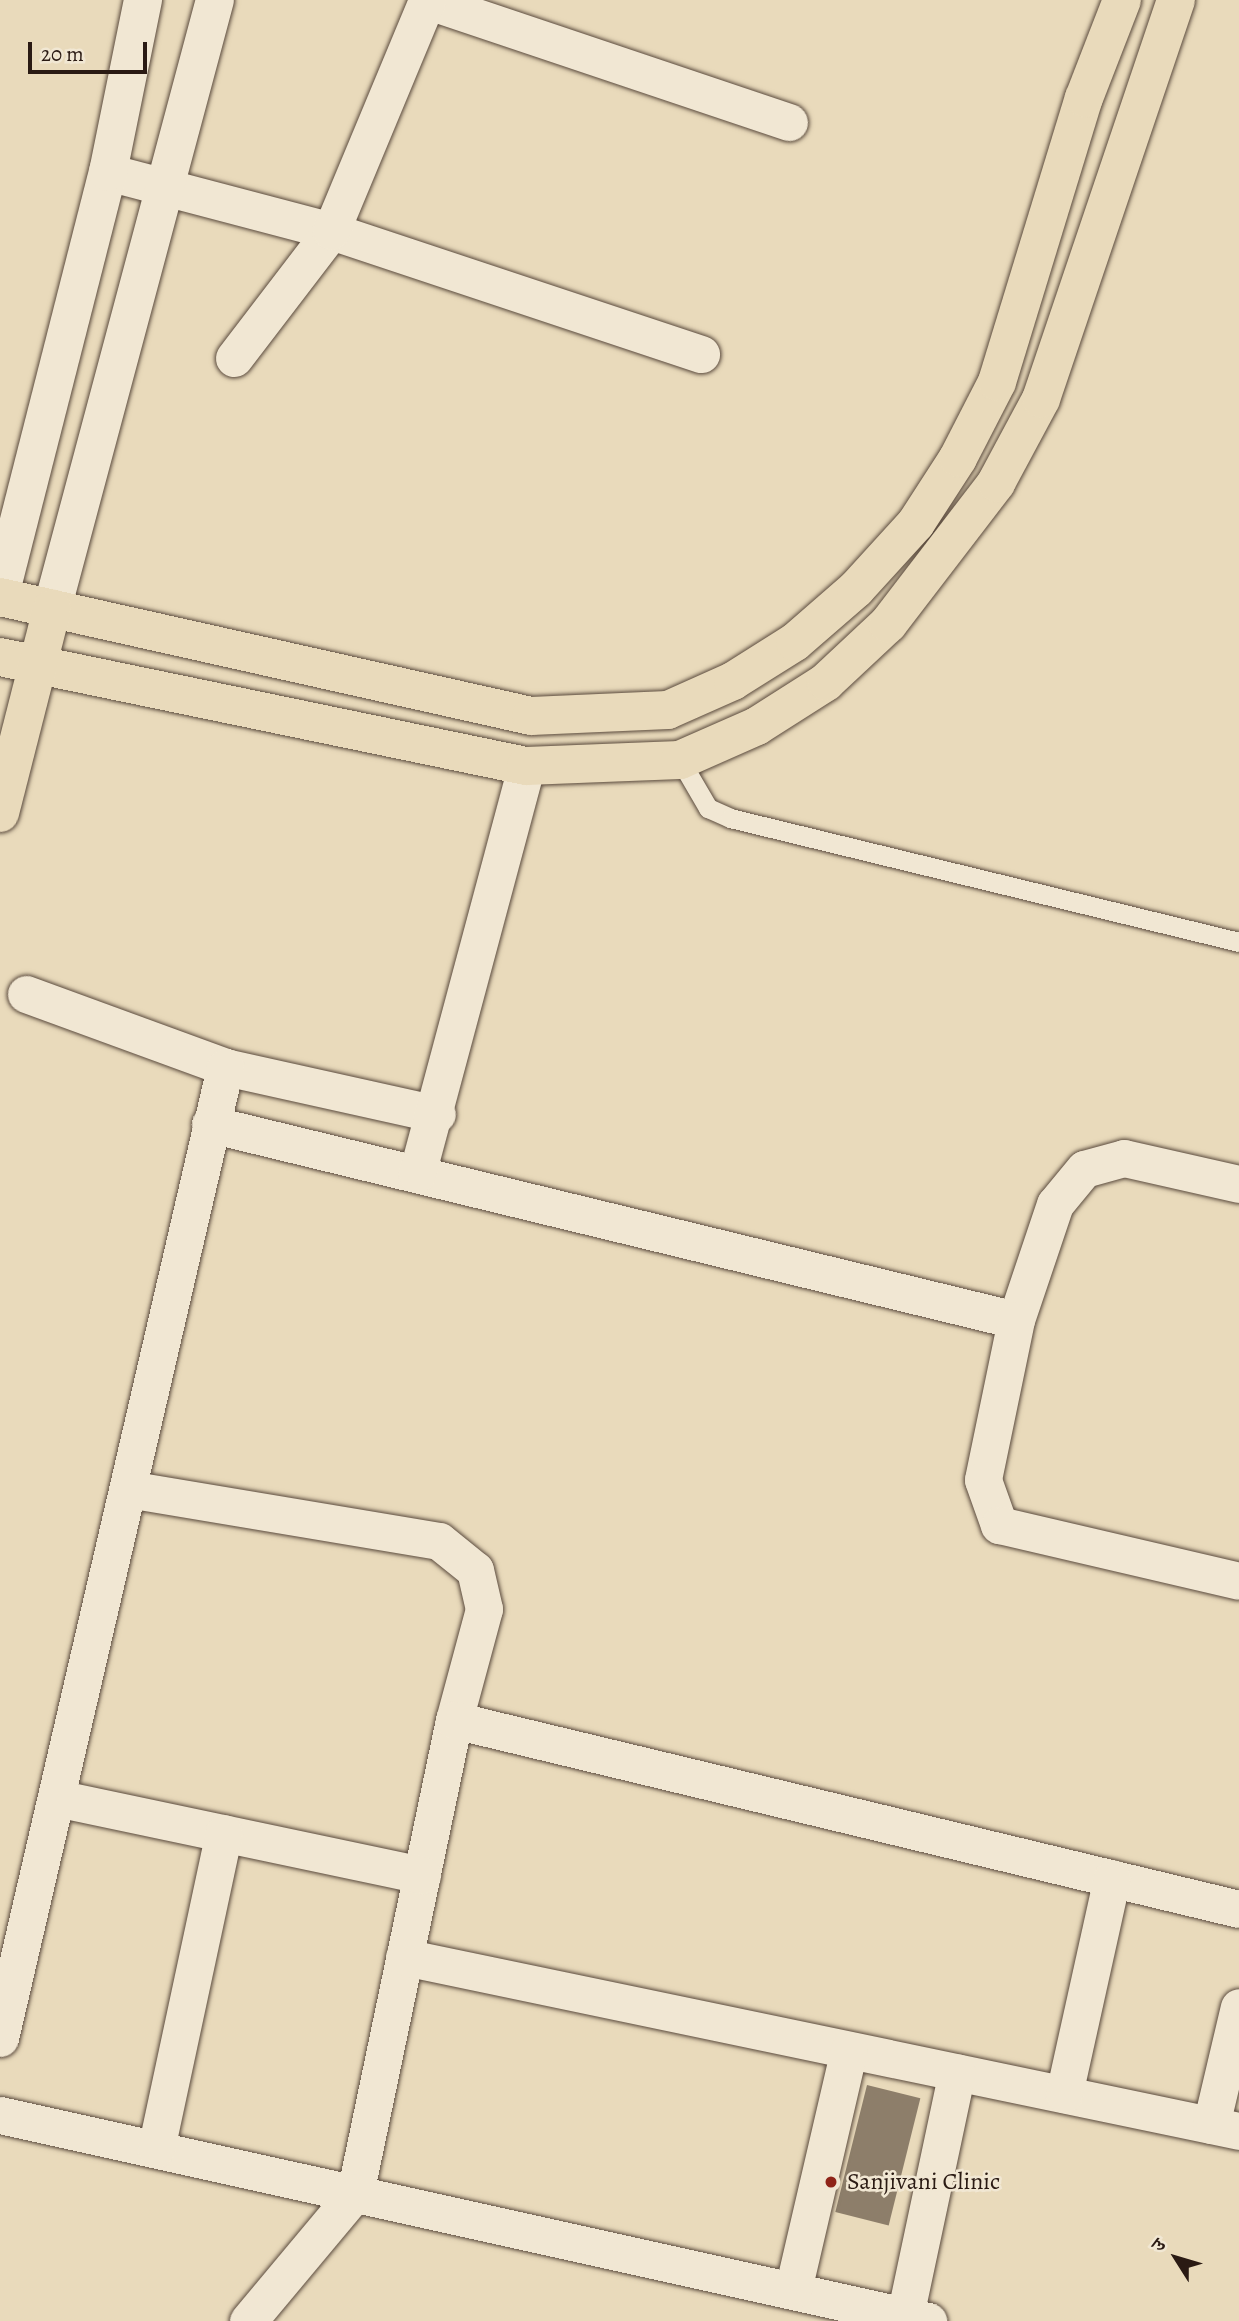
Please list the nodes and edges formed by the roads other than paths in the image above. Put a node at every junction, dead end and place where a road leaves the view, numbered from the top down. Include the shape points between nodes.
1 (143, 0) edge
2 (215, 0) edge
3 (426, 0) edge
4 (1122, 0) edge
5 (1176, 0) edge
6 (789, 122) dead end
7 (108, 172) junction
8 (166, 187) junction
9 (331, 231) junction
10 (701, 354) dead end
11 (234, 358) dead end
12 (0, 596) edge
13 (52, 609) junction
14 (0, 657) edge
15 (37, 666) junction
16 (680, 760) junction
17 (526, 766) junction
18 (0, 813) edge
19 (1239, 942) edge
20 (26, 993) dead end
21 (225, 1068) junction
22 (437, 1114) junction
23 (210, 1124) junction
24 (417, 1174) junction
25 (1239, 1184) edge
26 (1016, 1320) junction
27 (128, 1489) junction
28 (1239, 1581) edge
29 (454, 1720) junction
30 (56, 1798) junction
31 (224, 1833) junction
32 (422, 1875) junction
33 (1112, 1878) junction
34 (1239, 1909) edge
35 (404, 1957) junction
36 (1239, 2007) edge
37 (0, 2038) edge
38 (849, 2050) junction
39 (957, 2072) junction
40 (1064, 2094) junction
41 (0, 2115) edge
42 (1225, 2128) edge
43 (156, 2149) junction
44 (355, 2193) junction
45 (793, 2290) junction
46 (915, 2319) edge
47 (248, 2321) edge

1 - 7 street
2 - 8 street
3 - 6 street
3 - 9 street
4 - 13 main road via 1084,98 997,382 958,458 916,523 856,589 795,642 733,681 668,710 531,716
5 - 16 main road via 1041,399 996,483 940,562 826,682 757,726
7 - 8 street
7 - 12 street
8 - 9 street
8 - 13 street
9 - 10 street
9 - 11 street
12 - 13 main road
13 - 15 main road
14 - 15 main road
15 - 17 main road
15 - 18 main road
16 - 17 main road
16 - 19 lane via 708,808 730,818
17 - 22 street
20 - 21 street
21 - 22 street
21 - 23 street
22 - 24 street
23 - 24 street
23 - 27 street
24 - 26 street
25 - 26 street via 1124,1158 1084,1169 1055,1204
26 - 28 street via 983,1480 999,1525
27 - 29 street via 439,1541 475,1570 484,1609
27 - 30 street
29 - 32 street
29 - 33 street
30 - 31 street
30 - 37 street
31 - 32 street
31 - 43 street
32 - 35 street
33 - 34 street
33 - 40 street
35 - 38 street
35 - 44 street
36 - 42 street
38 - 39 street
38 - 45 street
39 - 40 street
39 - 46 street
40 - 42 street
41 - 43 street
43 - 44 street
44 - 45 street
44 - 47 street
45 - 46 street

